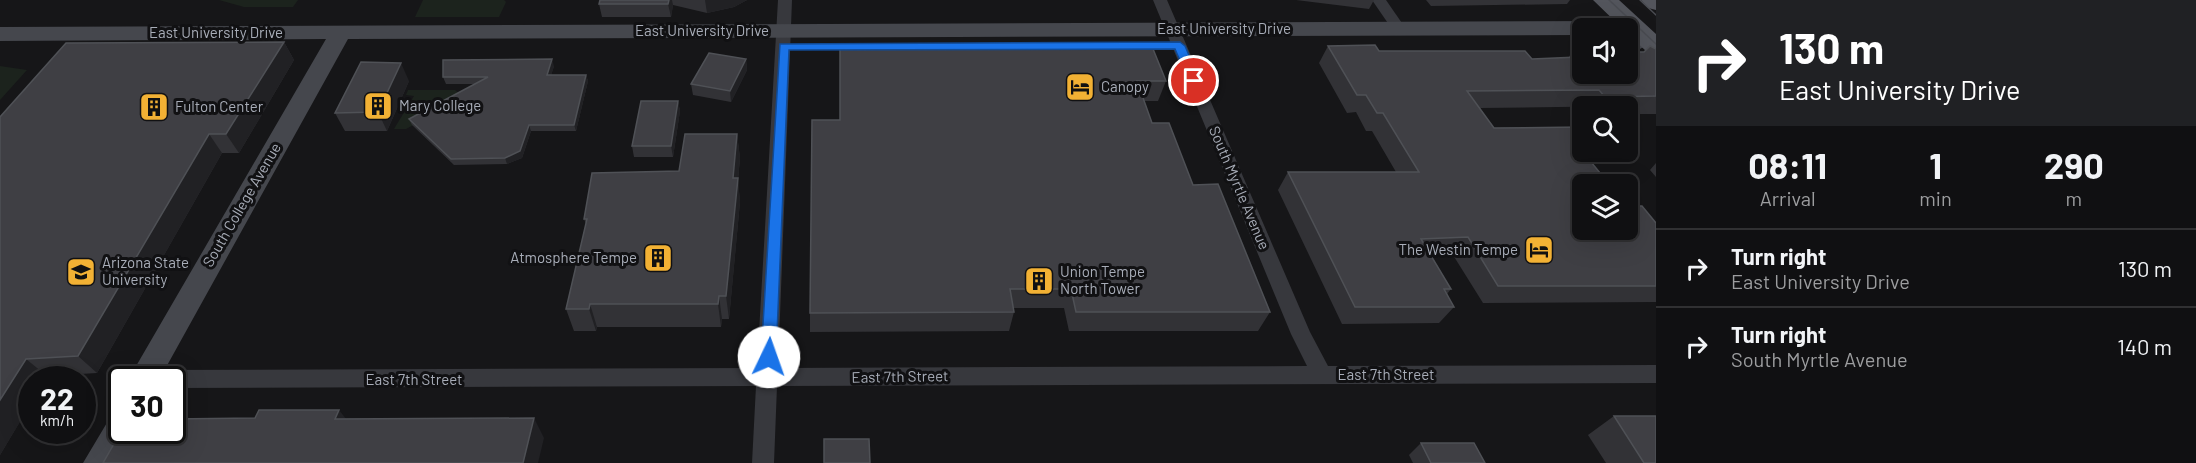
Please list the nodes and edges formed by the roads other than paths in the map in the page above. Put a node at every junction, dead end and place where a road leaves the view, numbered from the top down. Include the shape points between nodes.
1 (785, 0) edge
2 (1160, 0) edge
3 (1379, 0) edge
4 (1605, 0) edge
5 (1653, 0) edge
6 (1656, 3) edge
7 (1399, 28) junction
8 (1572, 28) edge
9 (0, 34) edge
10 (1176, 37) junction
11 (784, 39) junction
12 (1642, 39) edge
13 (337, 40) junction
14 (77, 42) junction
15 (1572, 44) edge
16 (0, 51) edge
17 (150, 366) edge
18 (1656, 374) edge
19 (1322, 375) junction
20 (768, 378) junction
21 (186, 379) edge
22 (111, 444) edge
23 (100, 463) edge
24 (763, 463) edge

1 - 11 street
2 - 10 street, South Myrtle Avenue
3 - 7 street
4 - 12 main road
5 - 6 main road
7 - 8 main road, East University Drive
7 - 10 main road, East University Drive
9 - 14 main road, East University Drive
10 - 11 main road, East University Drive
10 - 15 main road, East University Drive
10 - 19 street, South Myrtle Avenue via 1301,334
11 - 13 main road, East University Drive
11 - 20 street
13 - 14 main road, East University Drive
13 - 17 main road, South College Avenue
14 - 16 main road, East University Drive
18 - 19 street, East 7th Street
19 - 20 street, East 7th Street
20 - 21 street, East 7th Street
20 - 24 street
22 - 23 main road

